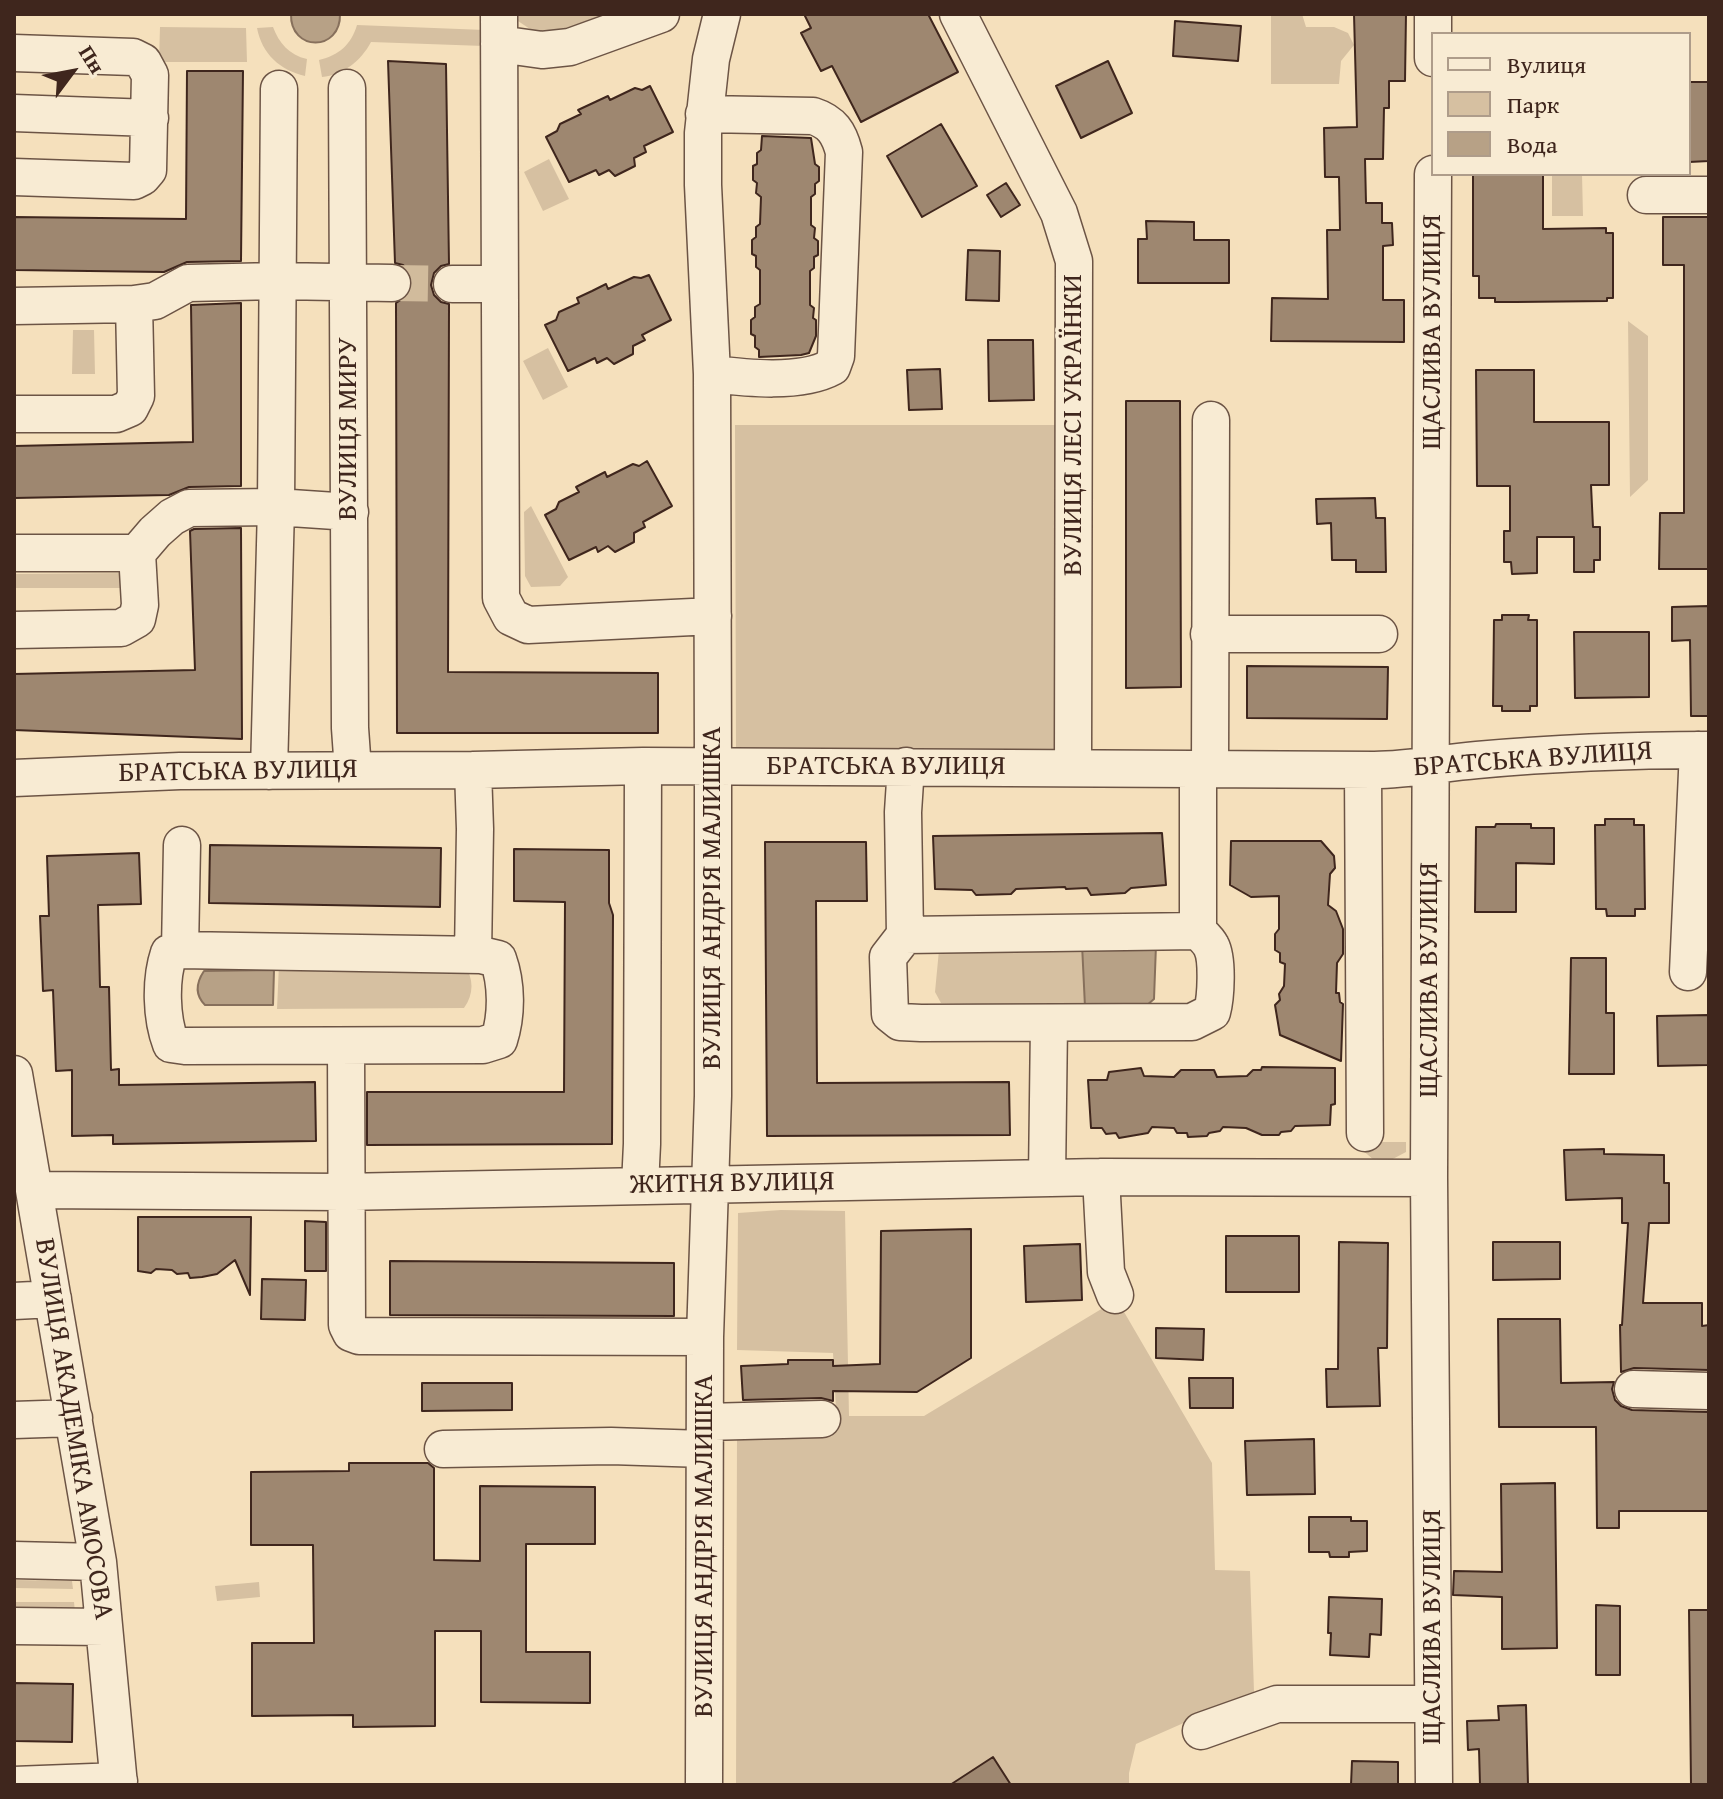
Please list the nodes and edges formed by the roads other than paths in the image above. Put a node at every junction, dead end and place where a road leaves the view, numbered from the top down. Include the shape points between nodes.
1 (661, 14) edge
2 (722, 14) edge
3 (958, 14) edge
4 (499, 29) edge
5 (14, 53) edge
6 (347, 88) dead end
7 (279, 89) dead end
8 (14, 113) edge
9 (704, 114) junction
10 (150, 118) junction
11 (1433, 176) edge
12 (14, 177) edge
13 (1646, 195) dead end
14 (1709, 195) edge
15 (278, 281) junction
16 (348, 282) junction
17 (392, 283) tunnel mouth
18 (452, 284) tunnel mouth
19 (498, 284) junction
20 (134, 304) junction
21 (14, 306) edge
22 (712, 374) junction
23 (14, 414) edge
24 (1211, 420) dead end
25 (276, 507) junction
26 (350, 512) junction
27 (14, 553) edge
28 (137, 553) junction
29 (713, 616) junction
30 (14, 630) edge
31 (1209, 634) junction
32 (1379, 634) dead end
33 (1704, 750) edge
34 (643, 766) junction
35 (713, 766) junction
36 (906, 766) junction
37 (1431, 766) junction
38 (1073, 767) junction
39 (353, 770) junction
40 (473, 770) junction
41 (1204, 770) junction
42 (1363, 770) junction
43 (269, 771) junction
44 (14, 778) edge
45 (182, 845) dead end
46 (1198, 931) junction
47 (905, 935) junction
48 (180, 950) junction
49 (473, 955) junction
50 (1688, 972) dead end
51 (1049, 1023) junction
52 (346, 1046) junction
53 (14, 1074) edge
54 (1365, 1133) dead end
55 (21, 1155) edge
56 (1101, 1177) junction
57 (1047, 1178) junction
58 (1429, 1178) junction
59 (709, 1184) junction
60 (640, 1185) junction
61 (34, 1190) junction
62 (347, 1192) junction
63 (1115, 1295) dead end
64 (53, 1299) junction
65 (14, 1301) edge
66 (705, 1337) junction
67 (1633, 1389) dead end
68 (1709, 1391) edge
69 (74, 1418) junction
70 (822, 1419) dead end
71 (14, 1420) edge
72 (704, 1435) junction
73 (443, 1449) dead end
74 (14, 1560) edge
75 (98, 1562) junction
76 (14, 1626) edge
77 (104, 1627) junction
78 (1433, 1704) junction
79 (1201, 1731) dead end
80 (119, 1783) edge
81 (14, 1785) edge
82 (704, 1785) edge
83 (1434, 1785) edge

1 - 4 street via 570,47 542,50
2 - 9 street, ВУЛИЦЯ АНДРІЯ МАЛИШКА
3 - 38 street, ВУЛИЦЯ ЛЕСІ УКРАЇНКИ via 1059,213 1074,261
4 - 19 street
5 - 10 street via 133,57 150,75
6 - 16 street, ВУЛИЦЯ МИРУ
7 - 15 street
8 - 10 street
9 - 22 street, ВУЛИЦЯ АНДРІЯ МАЛИШКА
9 - 22 street via 813,116 835,129 844,152 832,367 796,376
10 - 12 street via 148,170 134,181
11 - 37 street, ЩАСЛИВА ВУЛИЦЯ
13 - 14 street
15 - 16 street
15 - 20 street via 188,283 155,301
15 - 25 street
16 - 17 street
16 - 26 street, ВУЛИЦЯ МИРУ
18 - 19 street
19 - 29 street via 501,598 511,617 528,625
20 - 21 street
20 - 23 street via 136,396 130,408 116,414
22 - 29 street, ВУЛИЦЯ АНДРІЯ МАЛИШКА
24 - 31 street
25 - 26 street
25 - 28 street via 189,508 172,517
25 - 43 street
26 - 39 street, ВУЛИЦЯ МИРУ
27 - 28 street
28 - 30 street via 140,605 135,620 121,628
29 - 35 street, ВУЛИЦЯ АНДРІЯ МАЛИШКА
31 - 32 street
31 - 41 street
33 - 37 street, БРАТСЬКА ВУЛИЦЯ via 1611,750
33 - 50 street
34 - 35 street, БРАТСЬКА ВУЛИЦЯ
34 - 40 street, БРАТСЬКА ВУЛИЦЯ
34 - 60 street
35 - 36 street, БРАТСЬКА ВУЛИЦЯ
35 - 59 street, ВУЛИЦЯ АНДРІЯ МАЛИШКА
36 - 38 street, БРАТСЬКА ВУЛИЦЯ
36 - 47 street
37 - 42 street, БРАТСЬКА ВУЛИЦЯ
37 - 58 street, ЩАСЛИВА ВУЛИЦЯ
38 - 41 street, БРАТСЬКА ВУЛИЦЯ
39 - 40 street, БРАТСЬКА ВУЛИЦЯ
39 - 43 street, БРАТСЬКА ВУЛИЦЯ
40 - 49 street
41 - 42 street, БРАТСЬКА ВУЛИЦЯ
41 - 46 street
42 - 54 street
43 - 44 street, БРАТСЬКА ВУЛИЦЯ
45 - 48 street
46 - 47 street
46 - 51 street via 1214,954 1212,1012 1192,1022
47 - 51 street via 888,957 890,1014 900,1022
48 - 49 street
48 - 52 street via 169,953 164,967 165,1029 171,1044
49 - 52 street via 498,959 504,976 499,1040 483,1045
51 - 57 street
52 - 62 street
53 - 55 street, ВУЛИЦЯ АКАДЕМІКА АМОСОВА
55 - 61 street, ВУЛИЦЯ АКАДЕМІКА АМОСОВА
56 - 57 street, ЖИТНЯ ВУЛИЦЯ
56 - 58 street, ЖИТНЯ ВУЛИЦЯ
56 - 63 street via 1106,1272
57 - 59 street, ЖИТНЯ ВУЛИЦЯ
58 - 78 street, ЩАСЛИВА ВУЛИЦЯ
59 - 60 street, ЖИТНЯ ВУЛИЦЯ
59 - 66 street, ВУЛИЦЯ АНДРІЯ МАЛИШКА
60 - 62 street, ЖИТНЯ ВУЛИЦЯ
61 - 62 street, ЖИТНЯ ВУЛИЦЯ
61 - 64 street, ВУЛИЦЯ АКАДЕМІКА АМОСОВА
62 - 66 street via 351,1333
64 - 65 street
64 - 69 street, ВУЛИЦЯ АКАДЕМІКА АМОСОВА
66 - 72 street, ВУЛИЦЯ АНДРІЯ МАЛИШКА
67 - 68 street
69 - 71 street
69 - 75 street, ВУЛИЦЯ АКАДЕМІКА АМОСОВА
70 - 72 street
72 - 73 street via 611,1446
72 - 82 street, ВУЛИЦЯ АНДРІЯ МАЛИШКА
74 - 75 street
75 - 77 street, ВУЛИЦЯ АКАДЕМІКА АМОСОВА
76 - 77 street
77 - 80 street, ВУЛИЦЯ АКАДЕМІКА АМОСОВА
78 - 79 street via 1277,1704
78 - 83 street, ЩАСЛИВА ВУЛИЦЯ
80 - 81 street

